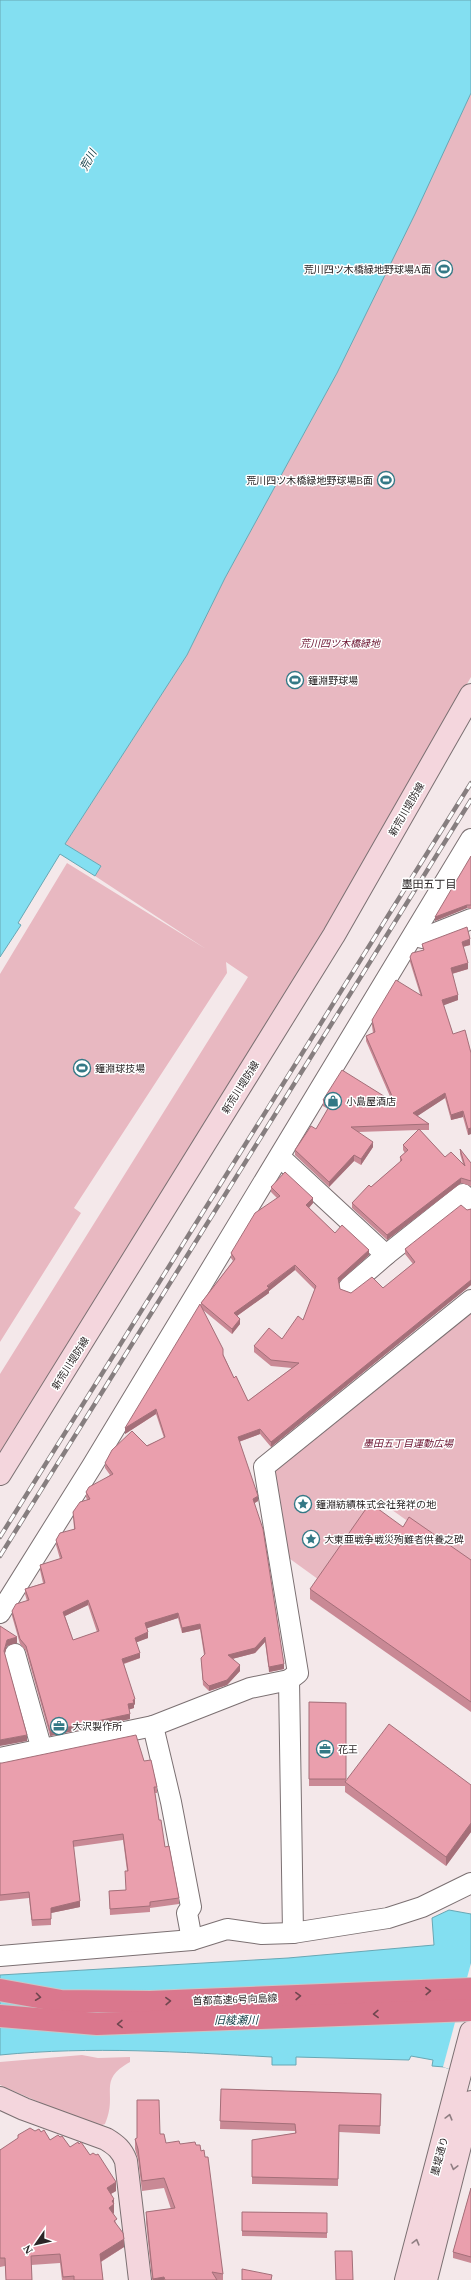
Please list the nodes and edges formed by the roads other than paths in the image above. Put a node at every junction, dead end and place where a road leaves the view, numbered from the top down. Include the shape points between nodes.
1 (471, 695) edge
2 (471, 839) edge
3 (471, 919) edge
4 (414, 936) junction
5 (280, 1157) junction
6 (471, 1204) edge
7 (386, 1254) junction
8 (349, 1287) dead end
9 (471, 1300) edge
10 (0, 1474) edge
11 (0, 1613) edge
12 (14, 1654) dead end
13 (289, 1680) junction
14 (153, 1726) junction
15 (42, 1750) junction
16 (0, 1758) edge
17 (471, 1883) edge
18 (293, 1933) junction
19 (192, 1940) junction
20 (0, 1956) edge
21 (471, 1989) edge
22 (0, 1990) edge
23 (471, 2010) edge
24 (0, 2016) edge
25 (471, 2032) edge
26 (0, 2098) edge
27 (471, 2102) edge
28 (140, 2280) edge
29 (406, 2280) edge
30 (426, 2280) edge

1 - 10 main road, 新荒川堤防線 via 330,942
2 - 4 street
3 - 4 street via 423,938
4 - 5 street
5 - 7 street
5 - 11 street
6 - 7 street via 463,1194
7 - 8 street
9 - 13 street via 264,1467 298,1673
12 - 15 street
13 - 14 street via 250,1688
13 - 18 street
14 - 15 street
14 - 19 street via 188,1892 190,1907 187,1913
15 - 16 street
17 - 18 street via 422,1907 388,1918
18 - 19 street via 262,1934 227,1929
19 - 20 street
22 -> 21 highway, 首都高速6号向島線 via 61,2001 150,2002
23 -> 24 highway, 首都高速6号向島線 via 97,2024
29 -> 25 main road, 墨堤通り
26 - 28 main road via 106,2139 123,2153
27 -> 30 main road, 墨堤通り

